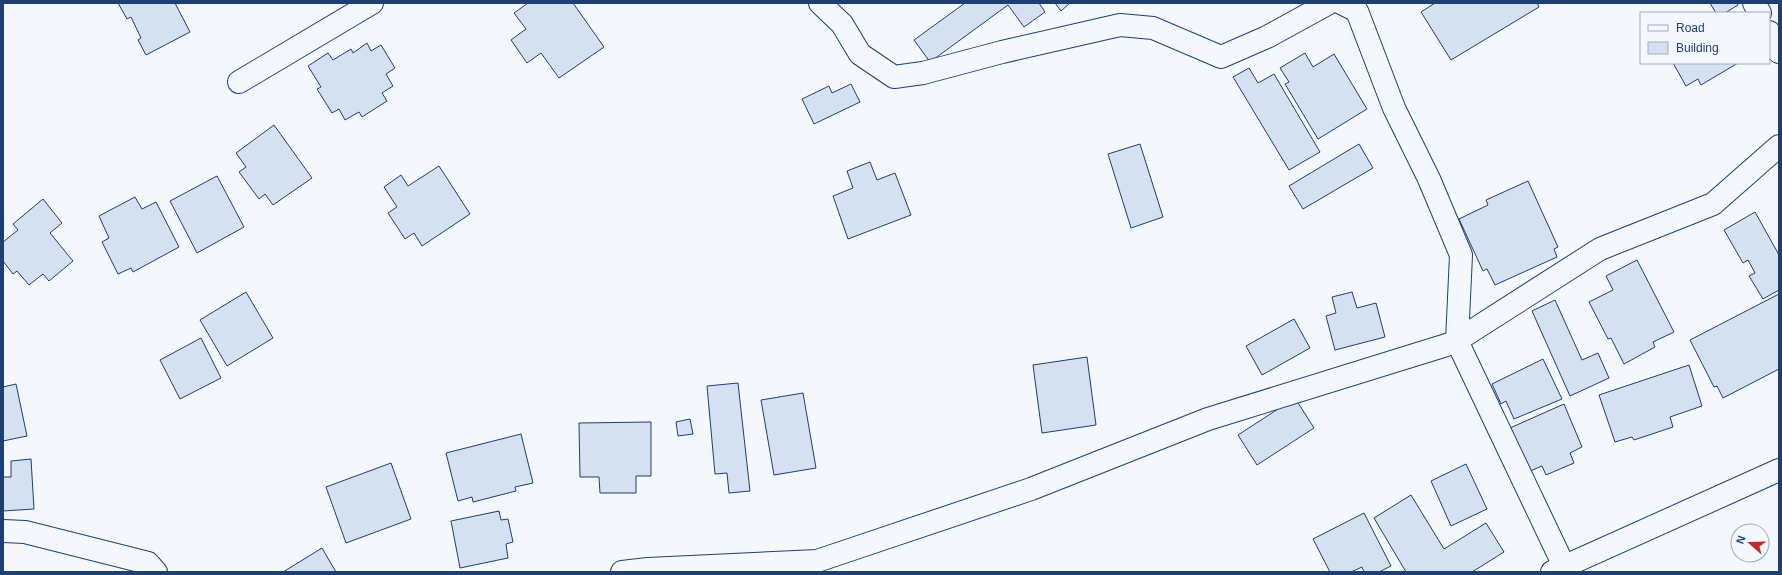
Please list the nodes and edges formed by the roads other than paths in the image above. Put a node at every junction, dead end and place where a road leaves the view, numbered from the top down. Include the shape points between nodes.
1 (372, 3) edge
2 (820, 3) edge
3 (1329, 3) edge
4 (1341, 3) edge
5 (1754, 3) edge
6 (1759, 12) edge
7 (1770, 34) edge
8 (1779, 52) edge
9 (239, 82) dead end
10 (1779, 146) edge
11 (1457, 340) junction
12 (1779, 470) edge
13 (3, 531) edge
14 (1558, 569) edge
15 (156, 572) edge
16 (622, 572) edge

1 - 9 street
2 - 3 street via 842,24 860,54 894,77 923,73 1120,25 1153,28 1221,58 1267,37
4 - 11 street via 1357,11 1394,108 1429,179 1461,255
5 - 6 street
7 - 8 street
10 - 11 street via 1713,204 1600,249
11 - 14 street
11 - 16 street via 1208,419 1031,489 817,560
12 - 14 street
13 - 15 street via 26,532 148,563

